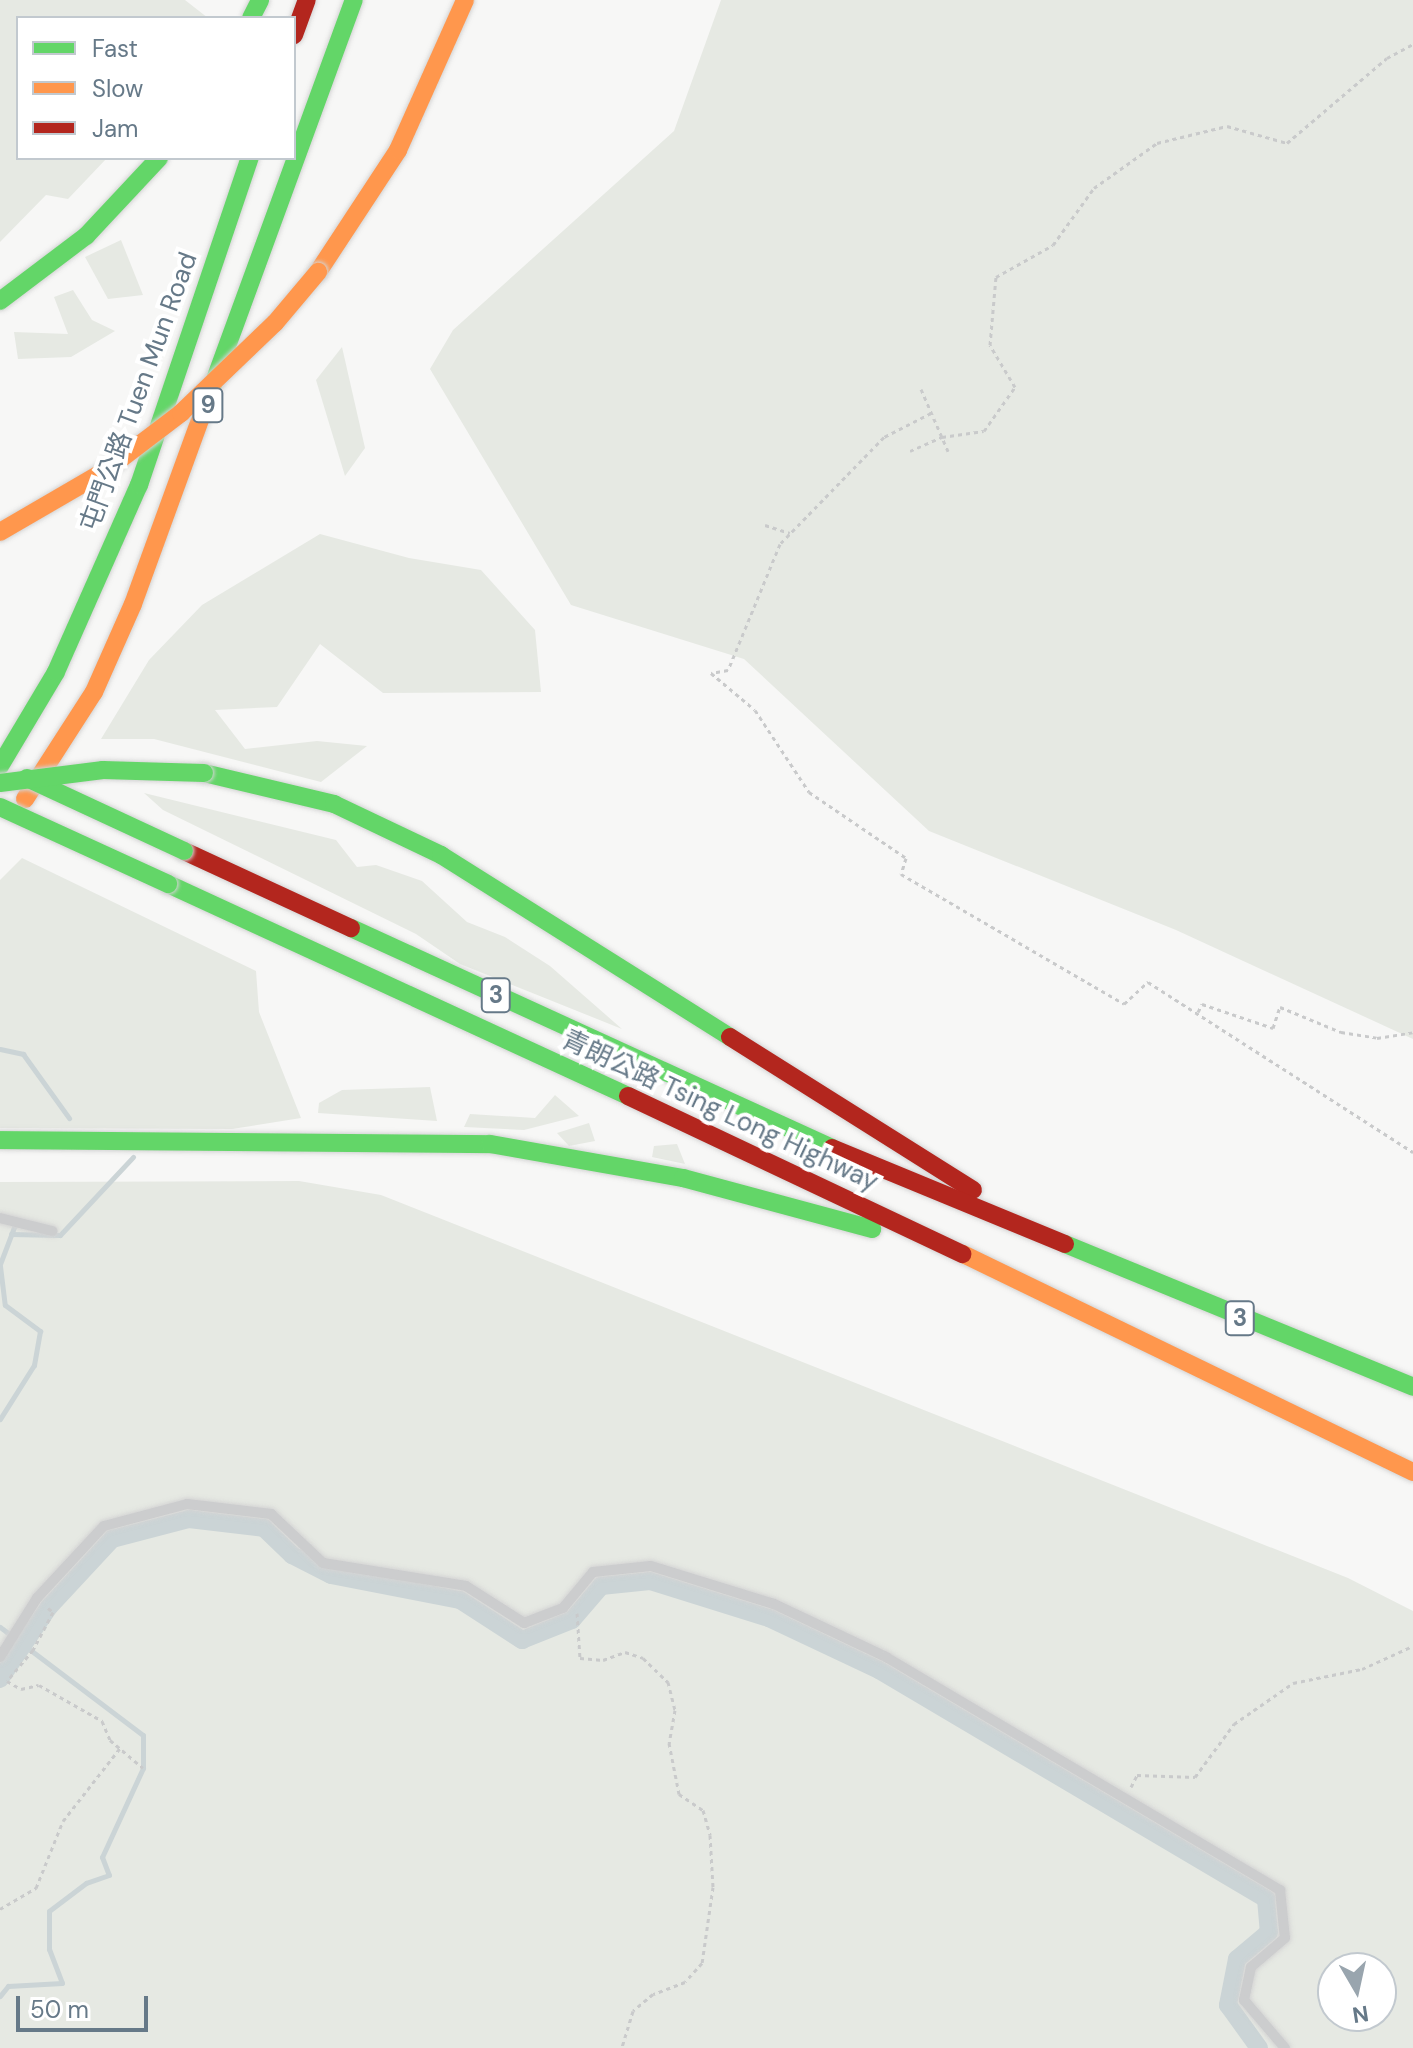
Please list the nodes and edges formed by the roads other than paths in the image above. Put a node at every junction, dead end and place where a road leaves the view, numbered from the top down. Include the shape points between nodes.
1 (307, 0) edge
2 (354, 0) edge
3 (465, 0) edge
4 (296, 30) edge
5 (296, 159) edge
6 (157, 160) edge
7 (249, 160) edge
8 (295, 160) edge
9 (0, 301) edge
10 (0, 532) edge
11 (0, 766) edge
12 (0, 783) edge
13 (0, 807) edge
14 (0, 827) edge
15 (0, 1140) edge
16 (0, 1218) edge
17 (52, 1231) dead end
18 (1066, 1248) junction
19 (950, 1252) junction
20 (1413, 1387) edge
21 (1413, 1472) edge
22 (0, 1657) edge
23 (1285, 2048) edge

1 - 4 highway
2 - 5 highway, 9
3 - 10 highway, bridge via 398,150 318,272 275,323 181,413 105,471
6 - 9 highway via 86,236
7 - 11 highway, 屯門公路 Tuen Mun Road / 9 via 139,485 56,672
8 - 14 highway, 9 via 133,604 94,692 29,794
11 - 18 highway, 青朗公路 Tsing Long Highway / 3, bridge via 808,1138
12 - 18 highway, bridge via 103,770 204,773 334,804 441,855
13 - 19 highway, 青朗公路 Tsing Long Highway / 3, bridge via 787,1169
15 - 19 highway via 490,1144 683,1178
16 - 17 lane
18 - 20 highway, 青朗公路 Tsing Long Highway / 3
19 - 21 highway, 青朗公路 Tsing Long Highway / 3
22 - 23 lane via 37,1598 104,1526 187,1504 271,1514 323,1563 466,1586 524,1623 563,1608 593,1572 651,1566 774,1604 886,1657 1280,1890 1285,1938 1251,1967 1244,2000

